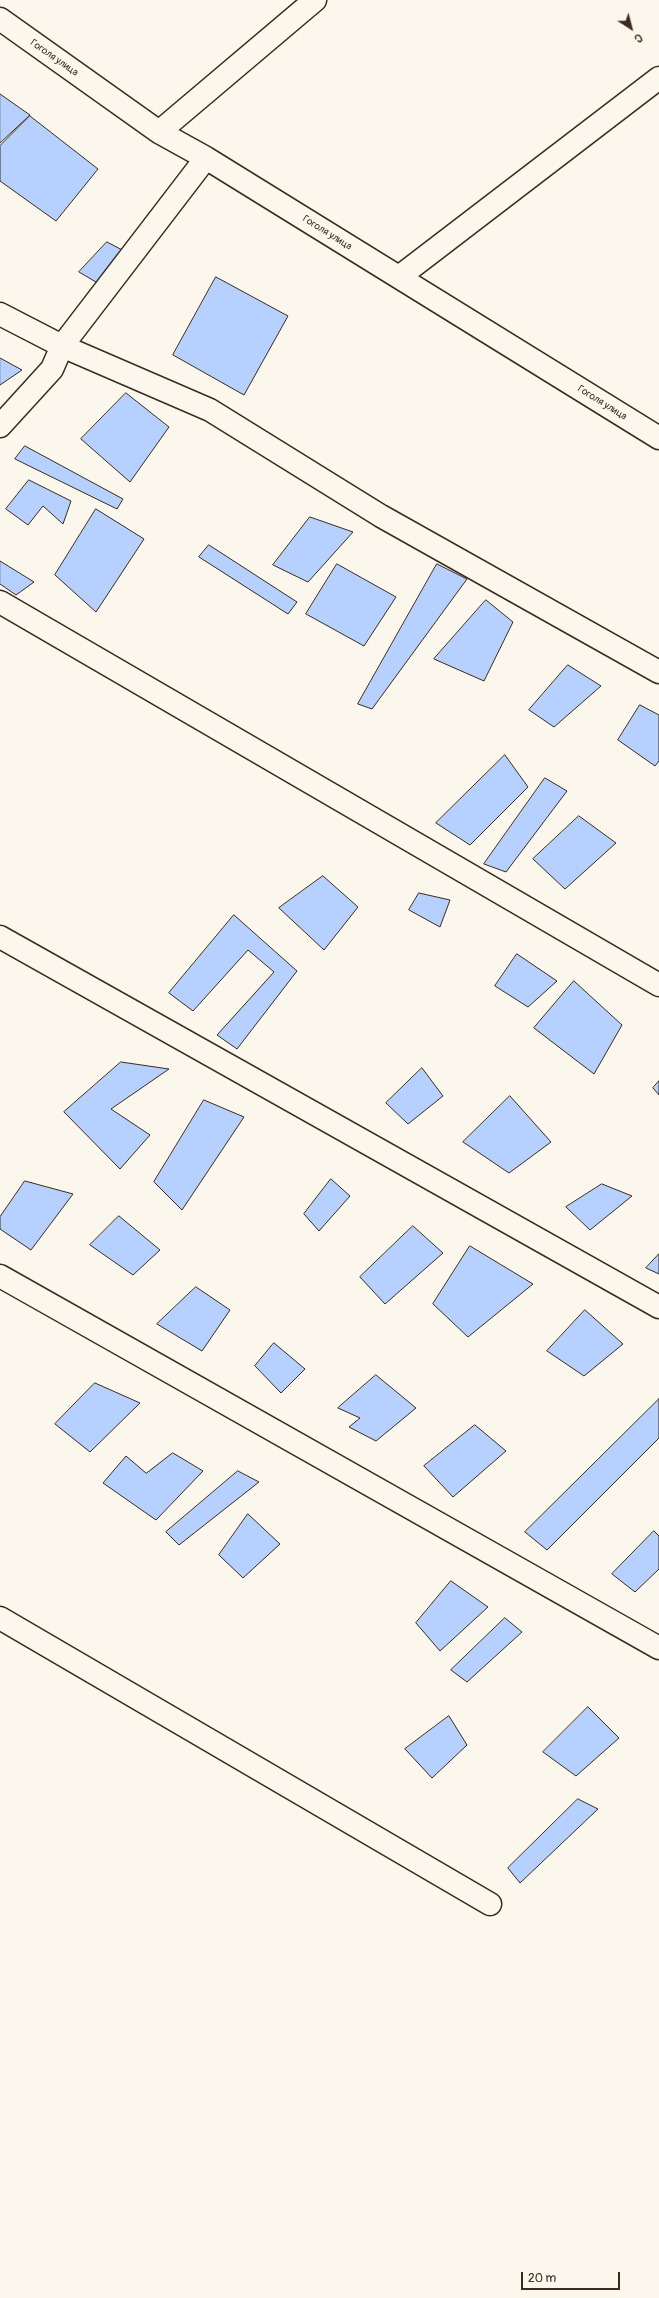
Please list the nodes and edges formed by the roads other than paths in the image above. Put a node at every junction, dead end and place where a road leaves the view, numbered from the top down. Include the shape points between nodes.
1 (315, 0) edge
2 (0, 19) edge
3 (659, 78) edge
4 (159, 132) junction
5 (206, 158) junction
6 (398, 277) junction
7 (0, 314) edge
8 (62, 346) junction
9 (0, 426) edge
10 (656, 432) edge
11 (0, 602) edge
12 (659, 672) edge
13 (0, 937) edge
14 (659, 985) edge
15 (0, 1276) edge
16 (659, 1307) edge
17 (0, 1618) edge
18 (659, 1648) edge
19 (490, 1904) dead end

1 - 4 street
2 - 4 street, Гоголя улица
3 - 6 street
4 - 5 street, Гоголя улица
5 - 6 street, Гоголя улица
5 - 8 street
6 - 10 street, Гоголя улица
7 - 8 street
8 - 9 street via 52,369
8 - 12 street via 210,410 381,516
11 - 14 street
13 - 16 street
15 - 18 street
17 - 19 street

